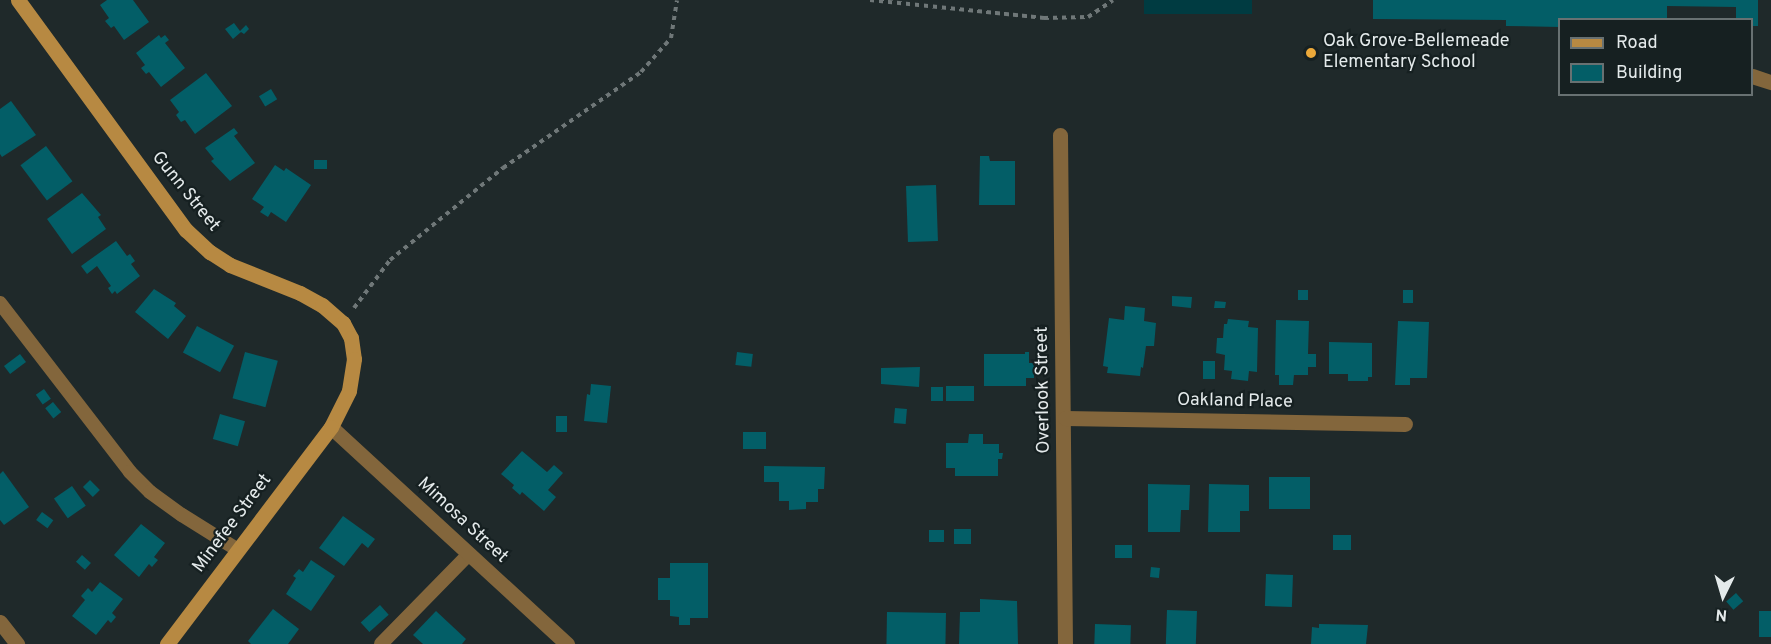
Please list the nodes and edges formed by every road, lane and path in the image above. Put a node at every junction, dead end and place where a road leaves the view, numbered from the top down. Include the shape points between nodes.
1 (18, 0) edge
2 (677, 0) edge
3 (870, 0) edge
4 (1113, 0) edge
5 (1753, 76) edge
6 (1771, 81) edge
7 (1060, 135) dead end
8 (0, 303) edge
9 (343, 323) junction
10 (1065, 418) junction
11 (1405, 424) dead end
12 (331, 427) junction
13 (238, 550) junction
14 (468, 554) junction
15 (0, 622) edge
16 (17, 644) edge
17 (167, 644) edge
18 (381, 644) edge
19 (567, 644) edge
20 (1065, 644) edge

1 - 9 street, Gunn Street via 186,230 230,265 300,292
2 - 9 path via 671,38 641,72 503,168 390,260
3 - 4 path via 1044,18 1088,16
5 - 6 street
7 - 10 street, Overlook Street
8 - 13 lane via 130,472 150,492
9 - 12 street via 351,338 354,359 349,392
10 - 11 street, Oakland Place
10 - 20 street, Overlook Street
12 - 13 street, Minefee Street
12 - 14 street, Mimosa Street
13 - 17 street, Minefee Street
14 - 18 lane
14 - 19 street, Mimosa Street
15 - 16 street

